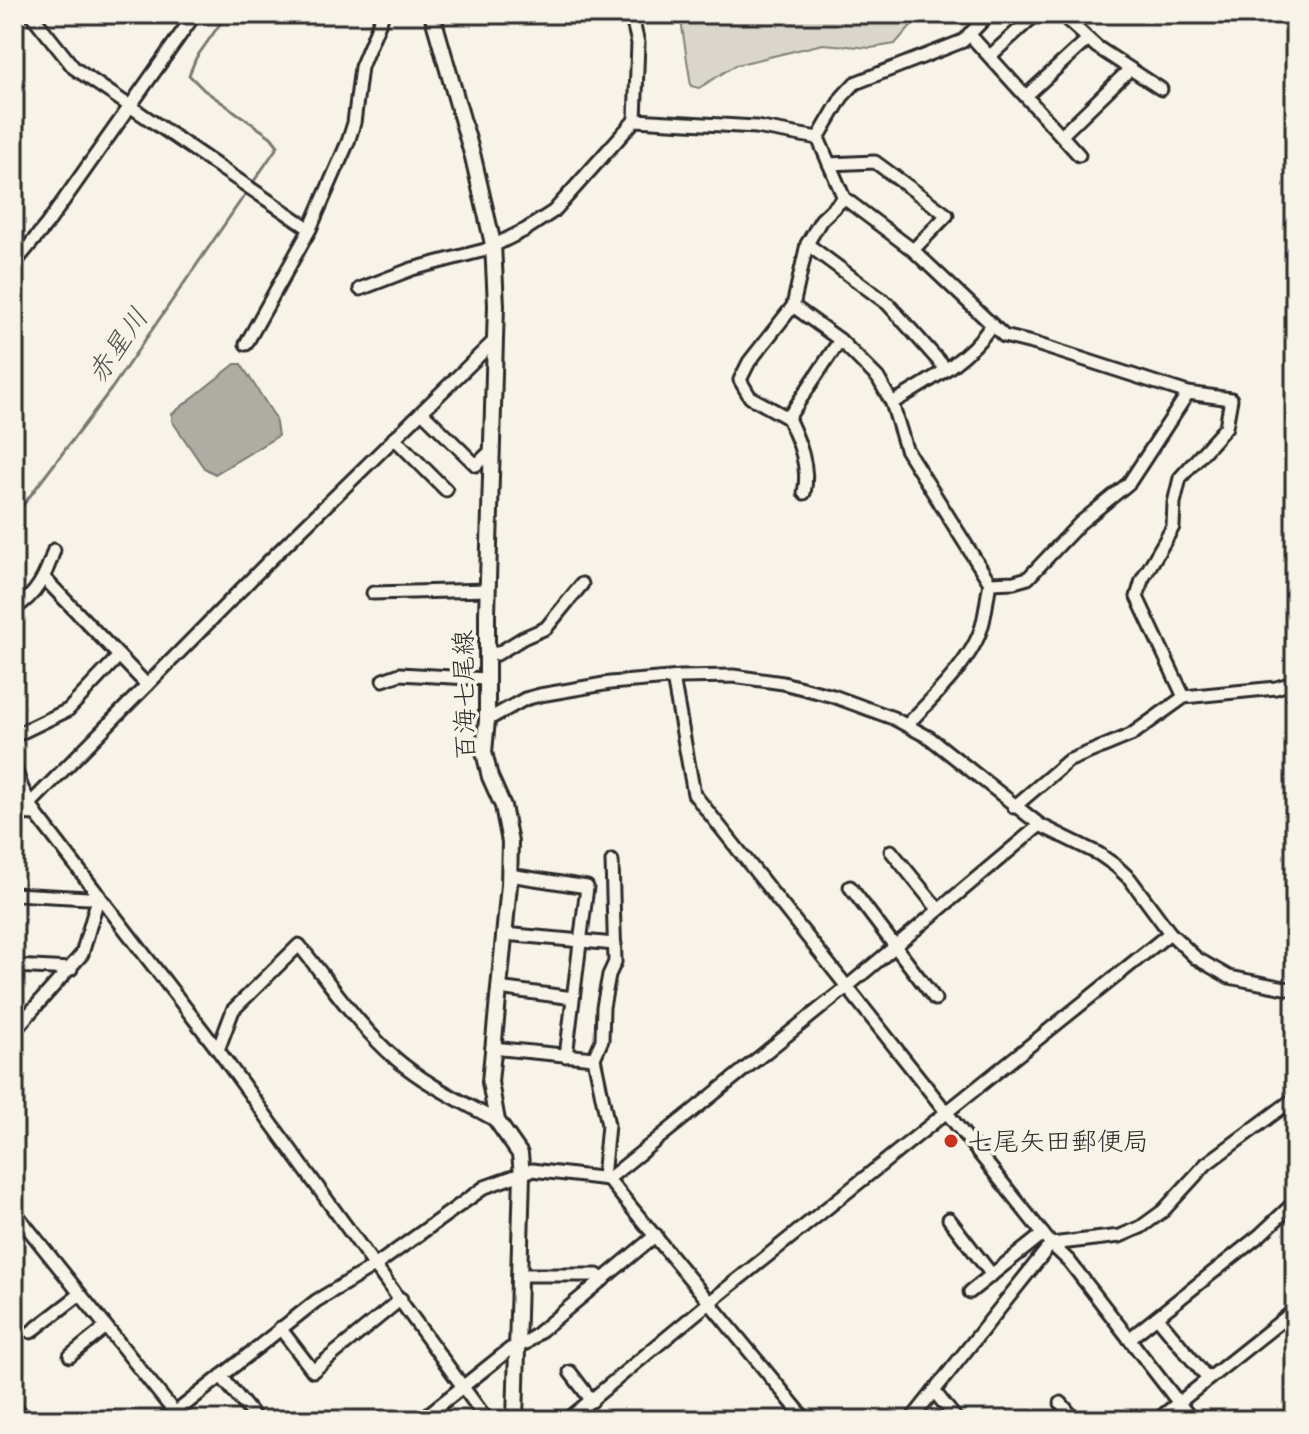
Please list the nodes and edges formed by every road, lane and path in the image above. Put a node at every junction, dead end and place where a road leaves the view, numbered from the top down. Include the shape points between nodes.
1 (31, 14) edge
2 (195, 14) edge
3 (383, 14) edge
4 (432, 14) edge
5 (631, 14) edge
6 (989, 14) edge
7 (1036, 14) edge
8 (1061, 14) edge
9 (969, 34) junction
10 (1088, 39) junction
11 (990, 56) junction
12 (1130, 69) junction
13 (1161, 89) dead end
14 (1026, 96) junction
15 (131, 106) junction
16 (635, 120) junction
17 (1062, 135) junction
18 (818, 138) junction
19 (1079, 155) dead end
20 (829, 164) junction
21 (844, 198) junction
22 (310, 229) junction
23 (493, 244) junction
24 (807, 244) junction
25 (913, 250) junction
26 (14, 264) edge
27 (360, 289) dead end
28 (793, 306) junction
29 (991, 326) junction
30 (840, 340) junction
31 (494, 341) junction
32 (246, 344) dead end
33 (946, 369) junction
34 (1188, 393) junction
35 (892, 403) junction
36 (422, 412) junction
37 (788, 418) junction
38 (394, 438) junction
39 (492, 450) junction
40 (446, 490) dead end
41 (804, 493) dead end
42 (54, 550) dead end
43 (45, 579) junction
44 (990, 583) junction
45 (582, 584) dead end
46 (488, 590) junction
47 (373, 593) dead end
48 (14, 609) edge
49 (487, 650) junction
50 (119, 656) junction
51 (673, 678) junction
52 (486, 679) junction
53 (383, 680) dead end
54 (1295, 682) edge
55 (147, 685) junction
56 (1184, 697) junction
57 (487, 720) junction
58 (907, 725) junction
59 (14, 736) edge
60 (14, 766) edge
61 (18, 788) edge
62 (1014, 807) junction
63 (33, 809) junction
64 (14, 813) edge
65 (1040, 825) junction
66 (891, 851) dead end
67 (612, 861) dead end
68 (509, 875) junction
69 (850, 887) dead end
70 (14, 894) edge
71 (99, 895) junction
72 (938, 909) junction
73 (1170, 933) junction
74 (504, 934) junction
75 (580, 941) junction
76 (615, 944) junction
77 (895, 947) junction
78 (14, 966) edge
79 (71, 969) junction
80 (848, 986) junction
81 (498, 988) junction
82 (1295, 990) edge
83 (573, 998) junction
84 (935, 999) dead end
85 (14, 1031) edge
86 (492, 1048) junction
87 (218, 1050) junction
88 (566, 1056) junction
89 (594, 1058) junction
90 (1295, 1098) edge
91 (948, 1111) junction
92 (497, 1121) junction
93 (522, 1174) junction
94 (605, 1178) junction
95 (1295, 1202) edge
96 (14, 1211) edge
97 (949, 1219) dead end
98 (1043, 1234) junction
99 (656, 1235) junction
100 (1051, 1244) junction
101 (376, 1265) junction
102 (519, 1275) junction
103 (992, 1275) junction
104 (603, 1280) junction
105 (970, 1292) dead end
106 (79, 1295) junction
107 (401, 1299) junction
108 (711, 1301) junction
109 (1295, 1310) edge
110 (1157, 1317) junction
111 (106, 1327) junction
112 (280, 1328) junction
113 (31, 1332) dead end
114 (1129, 1339) junction
115 (517, 1348) junction
116 (70, 1356) dead end
117 (570, 1372) dead end
118 (221, 1376) junction
119 (1208, 1379) junction
120 (463, 1386) junction
121 (934, 1391) junction
122 (592, 1401) junction
123 (1061, 1403) dead end
124 (1178, 1403) junction
125 (14, 1405) edge
126 (171, 1416) edge
127 (26, 1420) edge
128 (257, 1420) edge
129 (421, 1420) edge
130 (487, 1420) edge
131 (515, 1420) edge
132 (567, 1420) edge
133 (806, 1420) edge
134 (911, 1420) edge
135 (957, 1420) edge
136 (1075, 1420) edge
137 (1157, 1420) edge
138 (1192, 1420) edge

1 - 15 street via 74,68
2 - 15 street
3 - 22 street via 361,67 348,142
4 - 23 main road, 百海七尾線
5 - 16 street via 638,43
6 - 9 street
7 - 11 street
8 - 10 street
9 - 11 street
9 - 18 street via 963,41 855,83
10 - 12 street
10 - 14 street
11 - 14 street
12 - 13 street
12 - 17 street
14 - 17 street
15 - 22 street
15 - 26 street
16 - 18 street via 756,127
16 - 23 street via 554,211
17 - 19 street
18 - 20 street
20 - 21 street
20 - 25 street via 875,162 947,215
21 - 24 street via 821,220
21 - 25 street
22 - 32 street
23 - 27 street
23 - 31 main road, 百海七尾線
24 - 28 street
24 - 33 street via 888,304
25 - 29 street
28 - 30 street
28 - 37 street via 740,380 750,397
29 - 33 street via 979,344
29 - 34 street via 1004,336
30 - 35 street via 878,378
30 - 37 street
31 - 36 street
31 - 39 main road, 百海七尾線
33 - 35 street
34 - 44 street via 1120,493 1080,523 1028,578
34 - 56 street via 1231,399 1226,427 1180,478 1173,527 1137,597
35 - 44 street via 906,449
36 - 38 street
36 - 39 street via 476,465
37 - 41 street via 801,446
38 - 40 street
38 - 55 street
39 - 46 main road, 百海七尾線
42 - 43 street
43 - 48 street
43 - 50 street
44 - 58 street via 973,645
45 - 49 street via 546,628 497,654
46 - 47 street
46 - 49 main road, 百海七尾線
49 - 52 main road, 百海七尾線
50 - 55 street
50 - 59 street via 68,710
51 - 57 street via 540,695
51 - 58 street via 733,676 783,683
51 - 80 street via 694,794
52 - 53 street via 400,674
52 - 57 main road, 百海七尾線
54 - 56 street
55 - 63 street
56 - 62 street via 1131,735 1068,761
57 - 68 main road, 百海七尾線 via 484,752 503,806
58 - 62 street
60 - 61 street
61 - 63 street
62 - 65 street
63 - 64 street
63 - 71 street
65 - 72 street
65 - 73 street via 1116,866
66 - 72 street
67 - 76 street
68 - 74 main road, 百海七尾線
68 - 75 street via 587,887
69 - 77 street
70 - 71 street
71 - 79 street via 82,954
71 - 87 street
72 - 77 street
73 - 82 street via 1196,958 1229,977
73 - 91 street
74 - 75 street
74 - 81 main road, 百海七尾線
75 - 76 street
75 - 83 street
76 - 89 street via 602,1040
77 - 80 street
77 - 84 street
78 - 79 street
79 - 85 street
80 - 91 street
80 - 94 street
81 - 83 street
81 - 86 main road, 百海七尾線
83 - 88 street
86 - 88 street
86 - 92 main road, 百海七尾線 via 490,1082
87 - 92 street via 233,1010 299,945 398,1061
87 - 101 street
88 - 89 street
89 - 94 street via 608,1125
90 - 100 street via 1206,1164 1141,1227 1120,1236
91 - 98 street
91 - 108 street
92 - 93 main road, 百海七尾線 via 520,1154
93 - 94 street via 532,1170
93 - 101 street via 485,1187
93 - 102 main road, 百海七尾線
94 - 99 street
95 - 110 street
96 - 106 street
97 - 103 street
98 - 100 street
98 - 103 street
99 - 104 street
99 - 108 street
100 - 114 street
100 - 121 street
101 - 107 street
101 - 112 street
102 - 104 street via 597,1275
102 - 115 main road, 百海七尾線
103 - 105 street
104 - 115 street
106 - 111 street
106 - 113 street
107 - 112 street via 313,1371
107 - 120 street
108 - 122 street
108 - 133 street
109 - 119 street
110 - 114 street
110 - 119 street
111 - 116 street
111 - 126 street
112 - 118 street
114 - 124 street
115 - 120 street
115 - 131 main road, 百海七尾線
117 - 122 street
118 - 126 street
118 - 128 street
119 - 124 street
120 - 129 street
120 - 130 street
121 - 134 street
121 - 135 street
122 - 132 street
123 - 136 street
124 - 137 street
124 - 138 street
125 - 127 street

